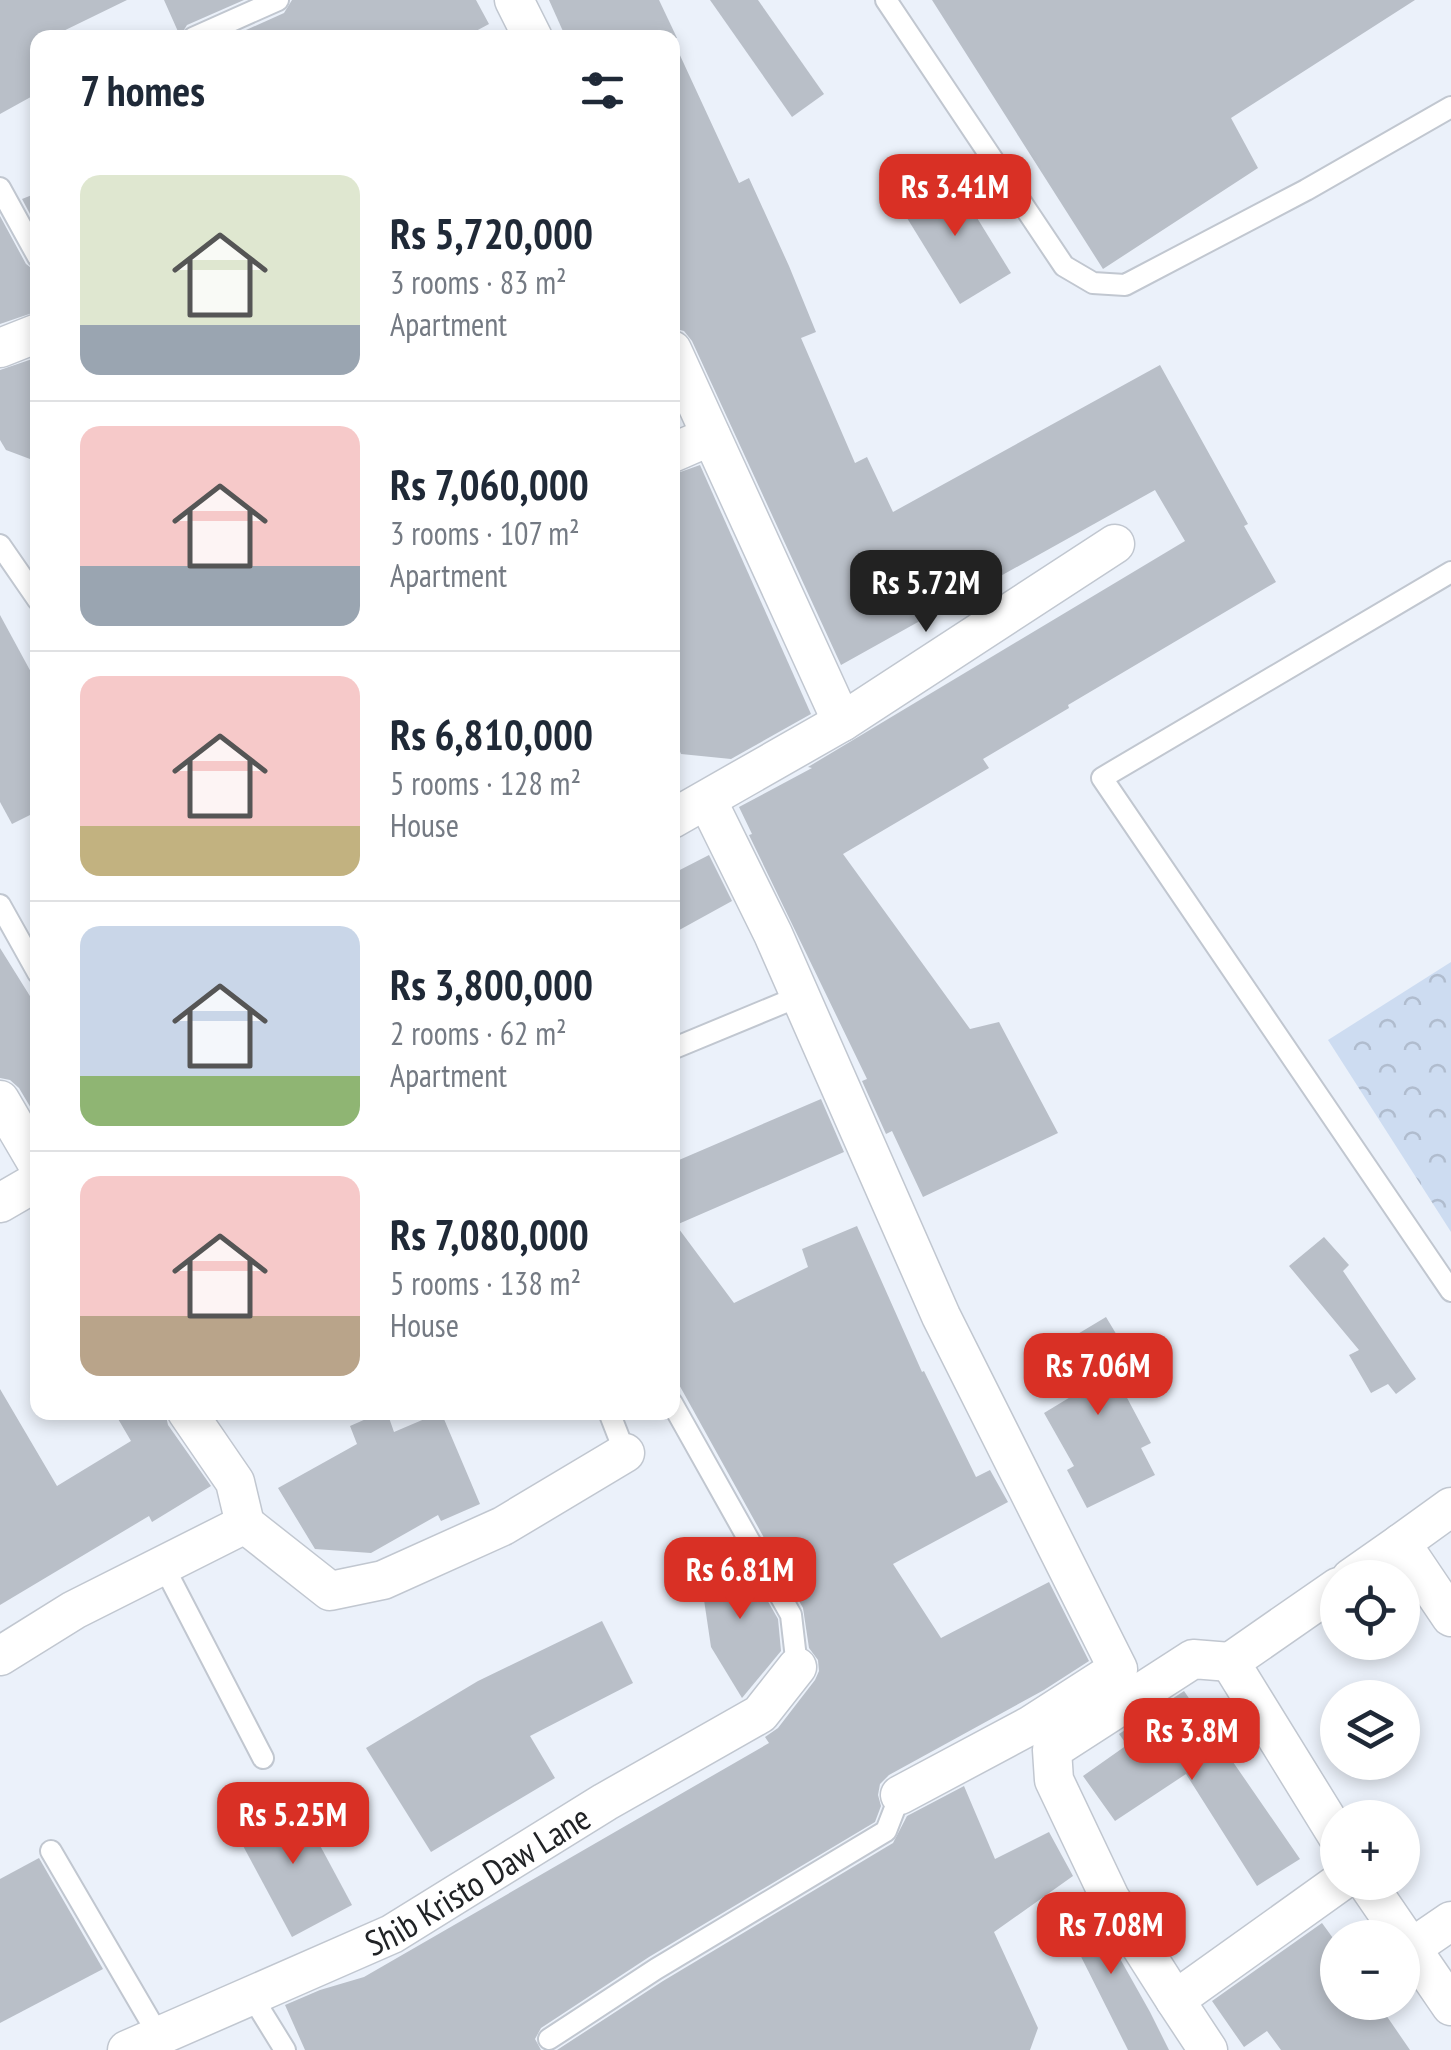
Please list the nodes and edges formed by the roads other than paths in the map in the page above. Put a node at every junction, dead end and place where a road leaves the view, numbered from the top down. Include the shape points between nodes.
1 (278, 0) edge
2 (514, 0) edge
3 (886, 0) edge
4 (211, 30) edge
5 (529, 30) edge
6 (1451, 107) edge
7 (0, 188) edge
8 (30, 242) edge
9 (30, 336) edge
10 (0, 348) edge
11 (680, 368) edge
12 (711, 436) junction
13 (680, 450) edge
14 (0, 544) edge
15 (1114, 544) dead end
16 (1451, 572) edge
17 (30, 588) edge
18 (842, 722) junction
19 (706, 800) junction
20 (680, 815) edge
21 (0, 906) edge
22 (30, 958) edge
23 (800, 996) junction
24 (680, 1046) edge
25 (0, 1100) edge
26 (30, 1151) edge
27 (30, 1186) edge
28 (0, 1203) edge
29 (1451, 1291) edge
30 (680, 1418) edge
31 (192, 1420) edge
32 (612, 1420) edge
33 (625, 1453) joint
34 (1451, 1507) edge
35 (245, 1524) junction
36 (1401, 1543) junction
37 (1377, 1560) edge
38 (163, 1565) junction
39 (1320, 1600) edge
40 (1451, 1617) edge
41 (0, 1656) edge
42 (1230, 1662) junction
43 (797, 1668) joint
44 (263, 1758) dead end
45 (900, 1795) joint
46 (1320, 1808) edge
47 (51, 1851) dead end
48 (1320, 1896) edge
49 (1451, 1921) edge
50 (1420, 1942) edge
51 (1420, 1963) edge
52 (251, 1996) junction
53 (1175, 2000) junction
54 (1451, 2006) edge
55 (550, 2039) dead end
56 (139, 2046) edge
57 (285, 2050) edge
58 (1208, 2050) edge

1 - 4 lane
2 - 5 street
3 - 6 lane via 1064,266 1093,283 1126,285
7 - 8 lane
9 - 10 street
11 - 12 street
12 - 13 street
12 - 18 street
14 - 17 lane
15 - 18 street
16 - 29 lane via 1102,778
18 - 19 street
19 - 20 street
19 - 23 street
21 - 22 lane
23 - 24 lane
23 - 45 street via 941,1316 1118,1669
25 - 26 street
27 - 28 street
30 - 43 lane via 792,1615
31 - 35 street via 235,1482
32 - 33 lane
33 - 35 street via 503,1526 384,1580 330,1592
34 - 36 street
35 - 38 street
36 - 37 street
36 - 40 street
38 - 41 street
38 - 44 lane
39 - 42 street
42 - 46 street
42 - 53 street via 1193,1659 1052,1750 1054,1780 1110,1898
43 - 52 street, Shib Kristo Daw Lane via 760,1714 392,1934
45 - 55 lane via 886,1831
47 - 56 lane
48 - 53 street
49 - 50 street
51 - 54 street
52 - 56 street, Shib Kristo Daw Lane
52 - 57 lane
53 - 58 street

